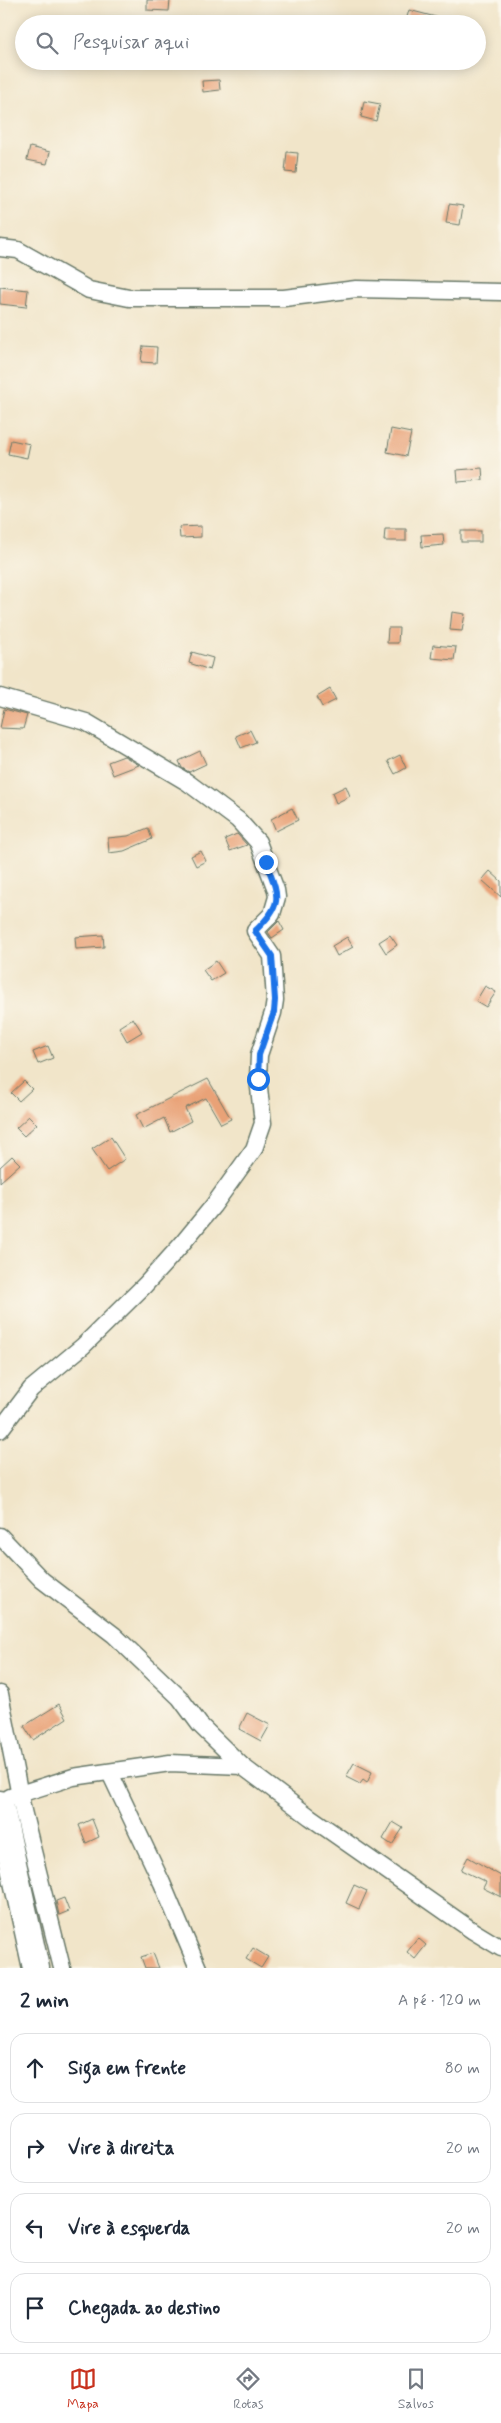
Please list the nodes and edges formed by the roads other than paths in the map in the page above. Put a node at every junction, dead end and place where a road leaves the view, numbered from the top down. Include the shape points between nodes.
1 (0, 248) edge
2 (501, 292) edge
3 (0, 697) edge
4 (0, 1430) edge
5 (0, 1536) edge
6 (0, 1694) edge
7 (242, 1766) junction
8 (110, 1772) junction
9 (0, 1799) edge
10 (10, 1799) edge
11 (501, 1948) edge
12 (36, 1968) edge
13 (62, 1968) edge
14 (198, 1968) edge

1 - 2 street via 18,250 89,290 129,298 284,298 356,289
3 - 4 street via 86,722 187,782 252,834 266,862 277,897 272,914 255,931 272,956 275,1000 259,1055 263,1123 254,1149 213,1206 145,1285 83,1346 31,1389
5 - 7 street via 42,1580 114,1634 180,1698 200,1725
6 - 10 street
7 - 8 street via 170,1763
7 - 11 street via 473,1932
8 - 10 street via 74,1777
8 - 14 street
9 - 10 street
10 - 12 main road
10 - 13 street

